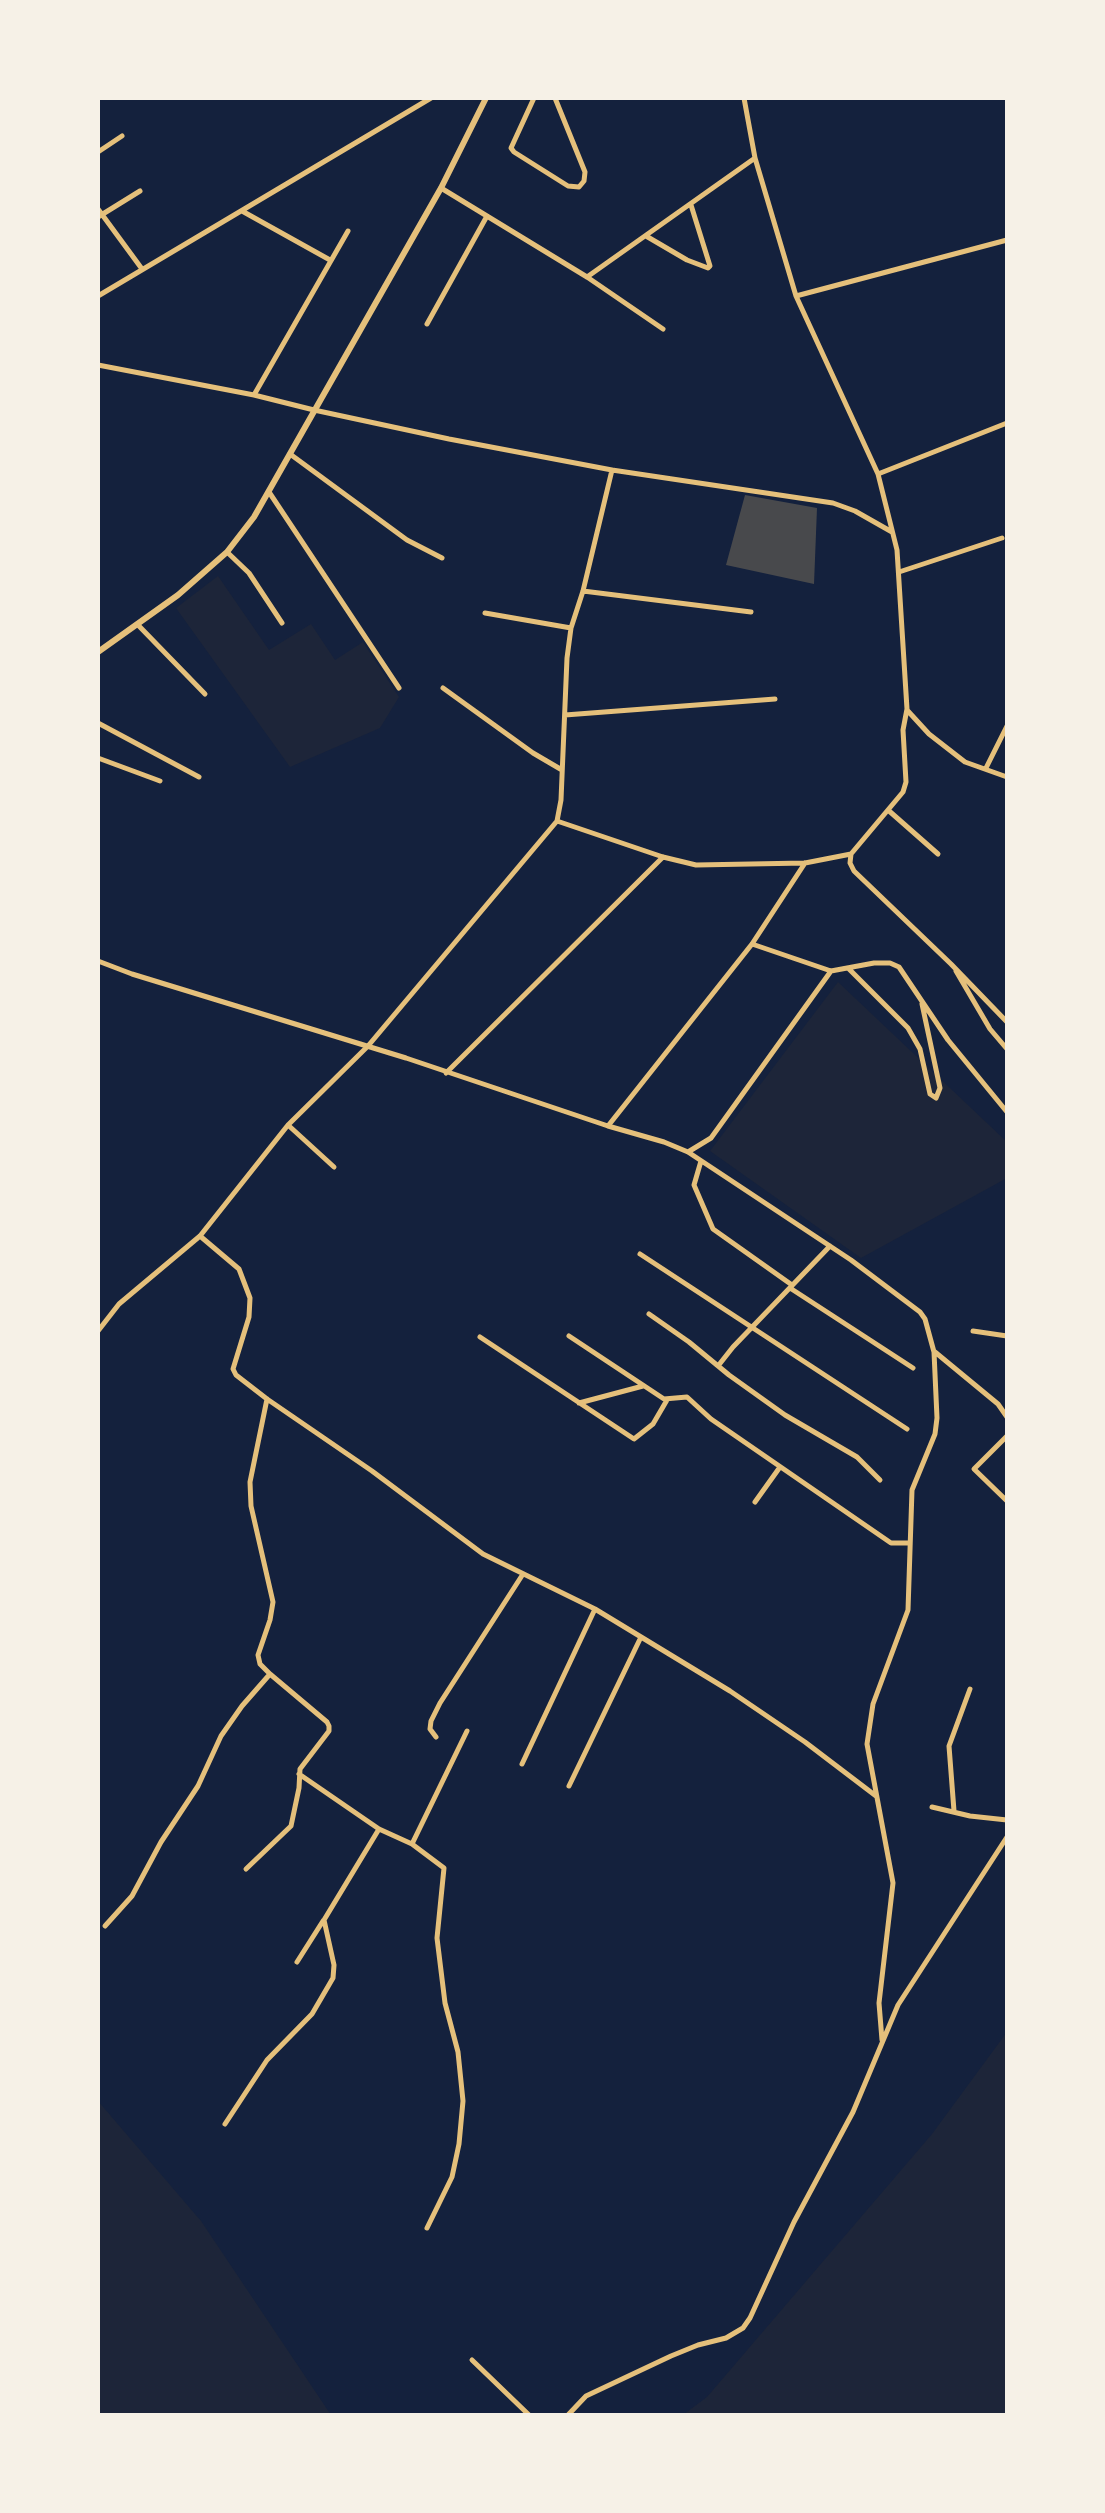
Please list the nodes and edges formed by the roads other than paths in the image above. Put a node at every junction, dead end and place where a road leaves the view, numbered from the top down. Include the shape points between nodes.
1 (431, 98) edge
2 (486, 98) edge
3 (534, 98) edge
4 (555, 98) edge
5 (744, 98) edge
6 (122, 136) dead end
7 (98, 152) edge
8 (755, 158) junction
9 (441, 188) junction
10 (140, 191) dead end
11 (691, 205) junction
12 (242, 211) junction
13 (99, 213) edge
14 (487, 216) junction
15 (348, 231) dead end
16 (646, 236) junction
17 (1007, 240) edge
18 (330, 260) junction
19 (142, 269) junction
20 (587, 277) junction
21 (98, 296) edge
22 (796, 296) junction
23 (427, 324) dead end
24 (663, 329) dead end
25 (98, 365) edge
26 (254, 395) junction
27 (314, 410) junction
28 (1007, 423) edge
29 (290, 454) junction
30 (612, 470) junction
31 (878, 474) junction
32 (269, 492) junction
33 (893, 533) junction
34 (1002, 538) dead end
35 (227, 552) junction
36 (442, 558) dead end
37 (899, 572) junction
38 (583, 591) junction
39 (751, 612) dead end
40 (485, 613) dead end
41 (282, 623) dead end
42 (138, 625) junction
43 (571, 628) junction
44 (98, 652) edge
45 (399, 688) dead end
46 (443, 688) dead end
47 (205, 694) dead end
48 (775, 699) dead end
49 (907, 709) junction
50 (565, 715) junction
51 (98, 723) edge
52 (1007, 726) edge
53 (98, 758) edge
54 (986, 768) junction
55 (562, 770) junction
56 (199, 777) dead end
57 (1007, 777) edge
58 (160, 781) dead end
59 (888, 810) junction
60 (557, 821) junction
61 (851, 854) junction
62 (938, 854) dead end
63 (663, 857) junction
64 (805, 863) junction
65 (752, 944) junction
66 (98, 961) edge
67 (951, 964) junction
68 (849, 968) junction
69 (831, 971) junction
70 (921, 999) junction
71 (1007, 1022) edge
72 (368, 1046) junction
73 (1007, 1049) edge
74 (446, 1073) junction
75 (1007, 1112) edge
76 (288, 1125) junction
77 (608, 1126) junction
78 (688, 1152) junction
79 (701, 1161) junction
80 (334, 1167) dead end
81 (200, 1236) junction
82 (830, 1246) junction
83 (640, 1254) dead end
84 (791, 1286) junction
85 (649, 1314) dead end
86 (752, 1327) junction
87 (98, 1331) edge
88 (973, 1331) dead end
89 (569, 1336) dead end
90 (1007, 1336) edge
91 (480, 1337) dead end
92 (934, 1352) junction
93 (718, 1366) junction
94 (913, 1368) dead end
95 (644, 1385) junction
96 (267, 1399) junction
97 (667, 1400) junction
98 (579, 1403) junction
99 (1007, 1417) edge
100 (907, 1429) dead end
101 (1007, 1436) edge
102 (780, 1467) junction
103 (880, 1480) dead end
104 (1007, 1501) edge
105 (755, 1502) dead end
106 (910, 1543) junction
107 (523, 1574) junction
108 (595, 1609) junction
109 (641, 1637) junction
110 (270, 1674) junction
111 (970, 1689) dead end
112 (467, 1731) dead end
113 (436, 1737) dead end
114 (522, 1764) dead end
115 (299, 1774) junction
116 (569, 1786) dead end
117 (876, 1797) junction
118 (932, 1807) dead end
119 (954, 1811) junction
120 (1007, 1820) edge
121 (379, 1829) junction
122 (1007, 1837) edge
123 (412, 1844) junction
124 (246, 1869) dead end
125 (324, 1920) junction
126 (105, 1926) dead end
127 (297, 1962) dead end
128 (882, 2040) junction
129 (225, 2124) dead end
130 (427, 2228) dead end
131 (472, 2360) dead end
132 (529, 2415) edge
133 (568, 2415) edge

1 - 12 street
2 - 9 street
3 - 4 street via 511,148 568,186 579,187 585,172
5 - 8 street
6 - 7 street
8 - 11 street
8 - 22 street
9 - 14 street
9 - 27 street
10 - 13 street
11 - 16 street
11 - 16 street via 708,268
12 - 18 street
12 - 19 street
13 - 19 street
14 - 20 street
14 - 23 street
15 - 18 street
16 - 20 street
17 - 22 street
18 - 26 street
19 - 21 street
20 - 24 street
22 - 31 street
25 - 26 street
26 - 27 street
27 - 29 street
27 - 30 street
28 - 31 street
29 - 32 street
29 - 36 street via 407,540
30 - 33 street via 833,503
30 - 38 street
31 - 33 street
32 - 35 street
32 - 45 street
33 - 37 street
34 - 37 street
35 - 41 street via 249,573
35 - 42 street
37 - 49 street
38 - 39 street
38 - 43 street
40 - 43 street
42 - 44 street
42 - 47 street
43 - 50 street
46 - 55 street
48 - 50 street
49 - 54 street via 965,762
49 - 59 street via 906,782
50 - 55 street
51 - 56 street
52 - 54 street
53 - 58 street
54 - 57 street
55 - 60 street
59 - 61 street
59 - 62 street
60 - 63 street
60 - 72 street
61 - 64 street
61 - 67 street via 854,871
63 - 64 street via 696,865
63 - 74 street
64 - 65 street
65 - 69 street
65 - 77 street
66 - 72 street
67 - 71 street
67 - 73 street
68 - 69 street
68 - 70 street via 890,963 899,967
68 - 70 street via 908,1028 920,1049 930,1094 936,1098 940,1088
69 - 78 street via 711,1138
70 - 75 street
72 - 74 street
72 - 76 street
74 - 77 street
76 - 80 street
76 - 81 street
77 - 78 street
78 - 79 street
79 - 82 street
79 - 84 street via 694,1185 713,1229
81 - 87 street via 119,1304
81 - 96 street via 239,1269 247,1285 249,1317 233,1369
82 - 84 street
82 - 92 street via 920,1312
83 - 86 street
84 - 86 street
84 - 94 street
85 - 93 street
86 - 93 street
86 - 100 street
88 - 90 street
89 - 95 street
91 - 98 street
92 - 99 street
92 - 106 street via 935,1434 912,1490
93 - 103 street via 785,1415 857,1457
95 - 97 street
95 - 98 street
96 - 107 street via 483,1554
96 - 110 street via 250,1482 273,1602 258,1655
97 - 98 street via 653,1424 634,1439
97 - 102 street via 687,1397
101 - 104 street via 974,1469
102 - 105 street
102 - 106 street via 891,1543
106 - 117 street via 908,1610 873,1704 867,1744
107 - 108 street
107 - 113 street via 440,1703 430,1729
108 - 109 street
108 - 114 street
109 - 116 street
109 - 117 street via 805,1742
110 - 115 street via 329,1726
110 - 126 street via 221,1736 198,1786 132,1896
111 - 119 street via 949,1746
112 - 123 street
115 - 121 street
115 - 124 street via 291,1826
117 - 128 street via 893,1883 879,2003
118 - 119 street
119 - 120 street
121 - 123 street
121 - 125 street
122 - 128 street via 898,2005
123 - 130 street via 444,1868 437,1938 463,2101 452,2177
125 - 127 street
125 - 129 street via 333,1978 312,2014 267,2060
128 - 133 street via 842,2135 743,2328 586,2396
131 - 132 street

